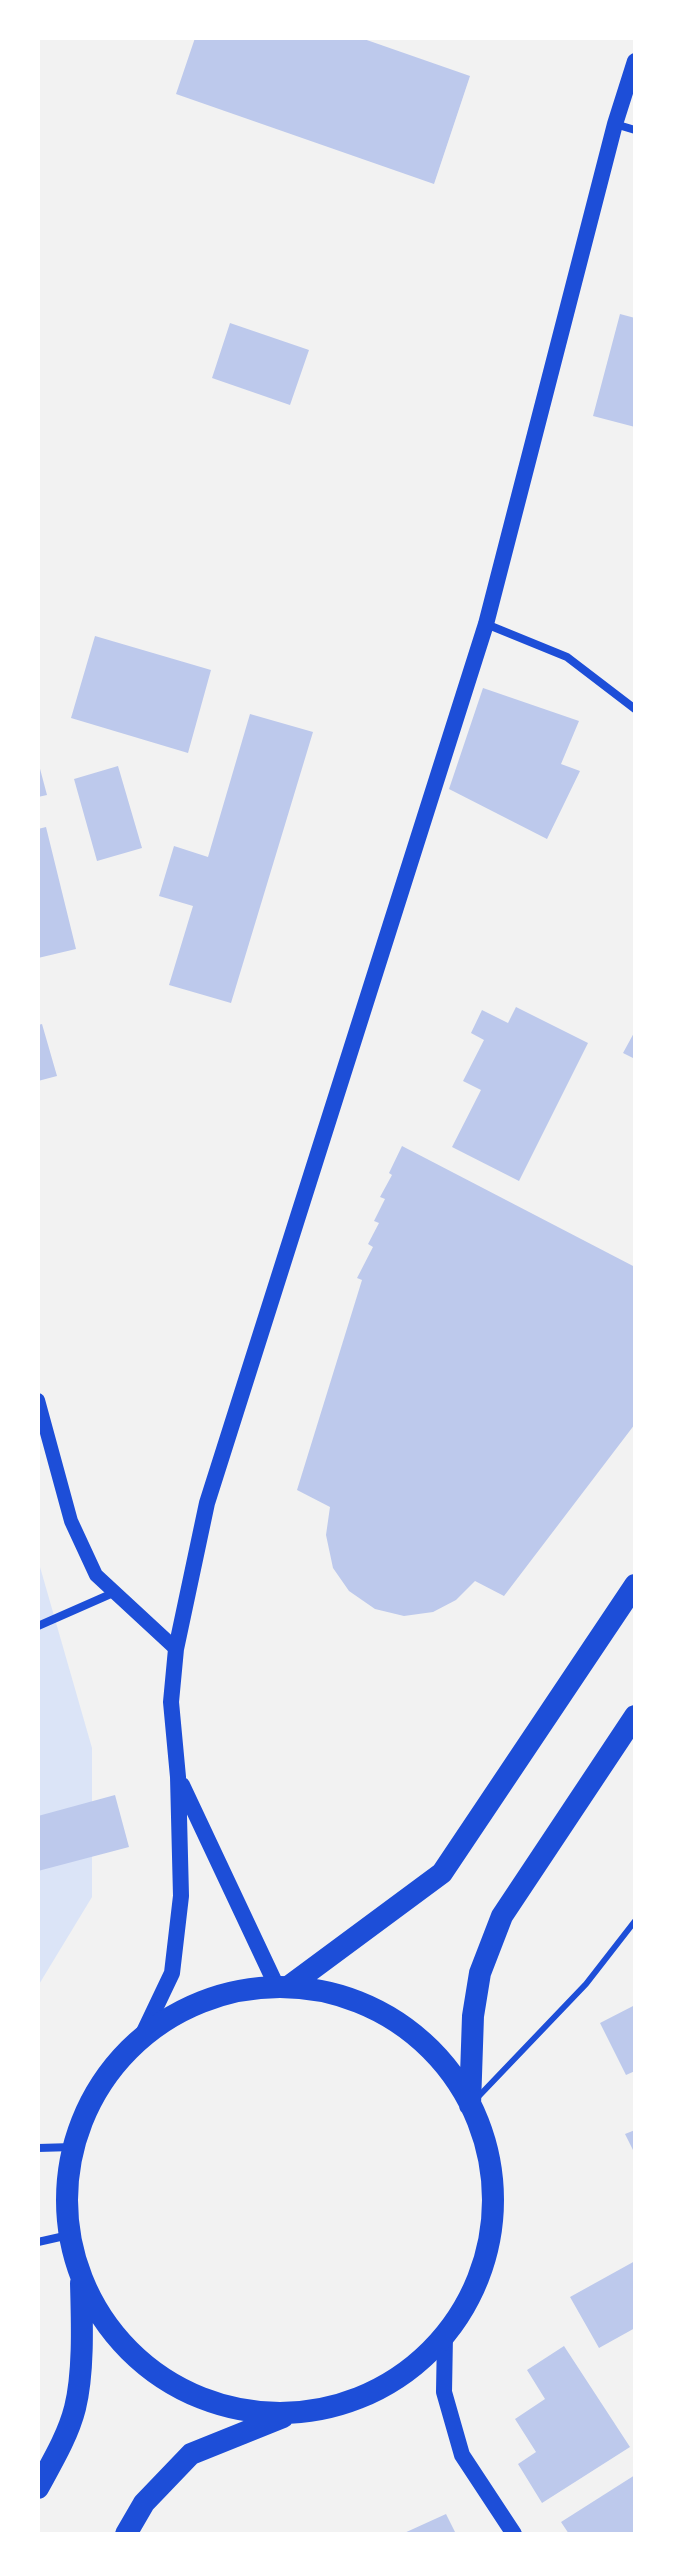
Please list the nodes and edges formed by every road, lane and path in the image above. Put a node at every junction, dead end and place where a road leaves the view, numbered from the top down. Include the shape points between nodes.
1 (635, 61) edge
2 (615, 124) junction
3 (635, 130) edge
4 (486, 624) junction
5 (635, 709) edge
6 (38, 1400) edge
7 (635, 1585) edge
8 (113, 1593) junction
9 (38, 1626) edge
10 (176, 1649) junction
11 (635, 1716) edge
12 (178, 1777) junction
13 (635, 1921) edge
14 (283, 1987) junction
15 (142, 2036) junction
16 (470, 2105) junction
17 (73, 2147) junction
18 (38, 2148) edge
19 (69, 2235) junction
20 (38, 2242) edge
21 (81, 2277) junction
22 (445, 2335) junction
23 (290, 2414) junction
24 (38, 2488) edge
25 (126, 2534) edge
26 (514, 2534) edge

1 - 2 main road
2 - 3 street
2 - 4 main road
4 - 5 street via 567,657
4 - 10 main road via 207,1503
6 - 8 street via 71,1521 96,1575
7 - 14 highway via 442,1873
8 - 9 street
8 - 10 street
10 - 12 main road via 171,1702
11 - 16 highway via 502,1916 480,1973
12 - 14 main road
12 - 15 main road via 181,1896 172,1973
13 - 16 lane via 586,1984
14 - 15 highway via 229,1993 183,2010
14 - 16 highway via 333,1994 401,2026 445,2067
15 - 17 highway via 112,2068 88,2106
16 - 22 highway via 492,2183 491,2224 483,2264
17 - 18 street
17 - 19 highway
19 - 20 street
19 - 21 highway
21 - 23 highway via 101,2317 129,2351 164,2379 203,2400 245,2411
21 - 24 highway via 75,2409
22 - 23 highway via 413,2367 376,2391 333,2407
22 - 26 main road via 444,2392 462,2455
23 - 25 highway via 191,2454 144,2503

